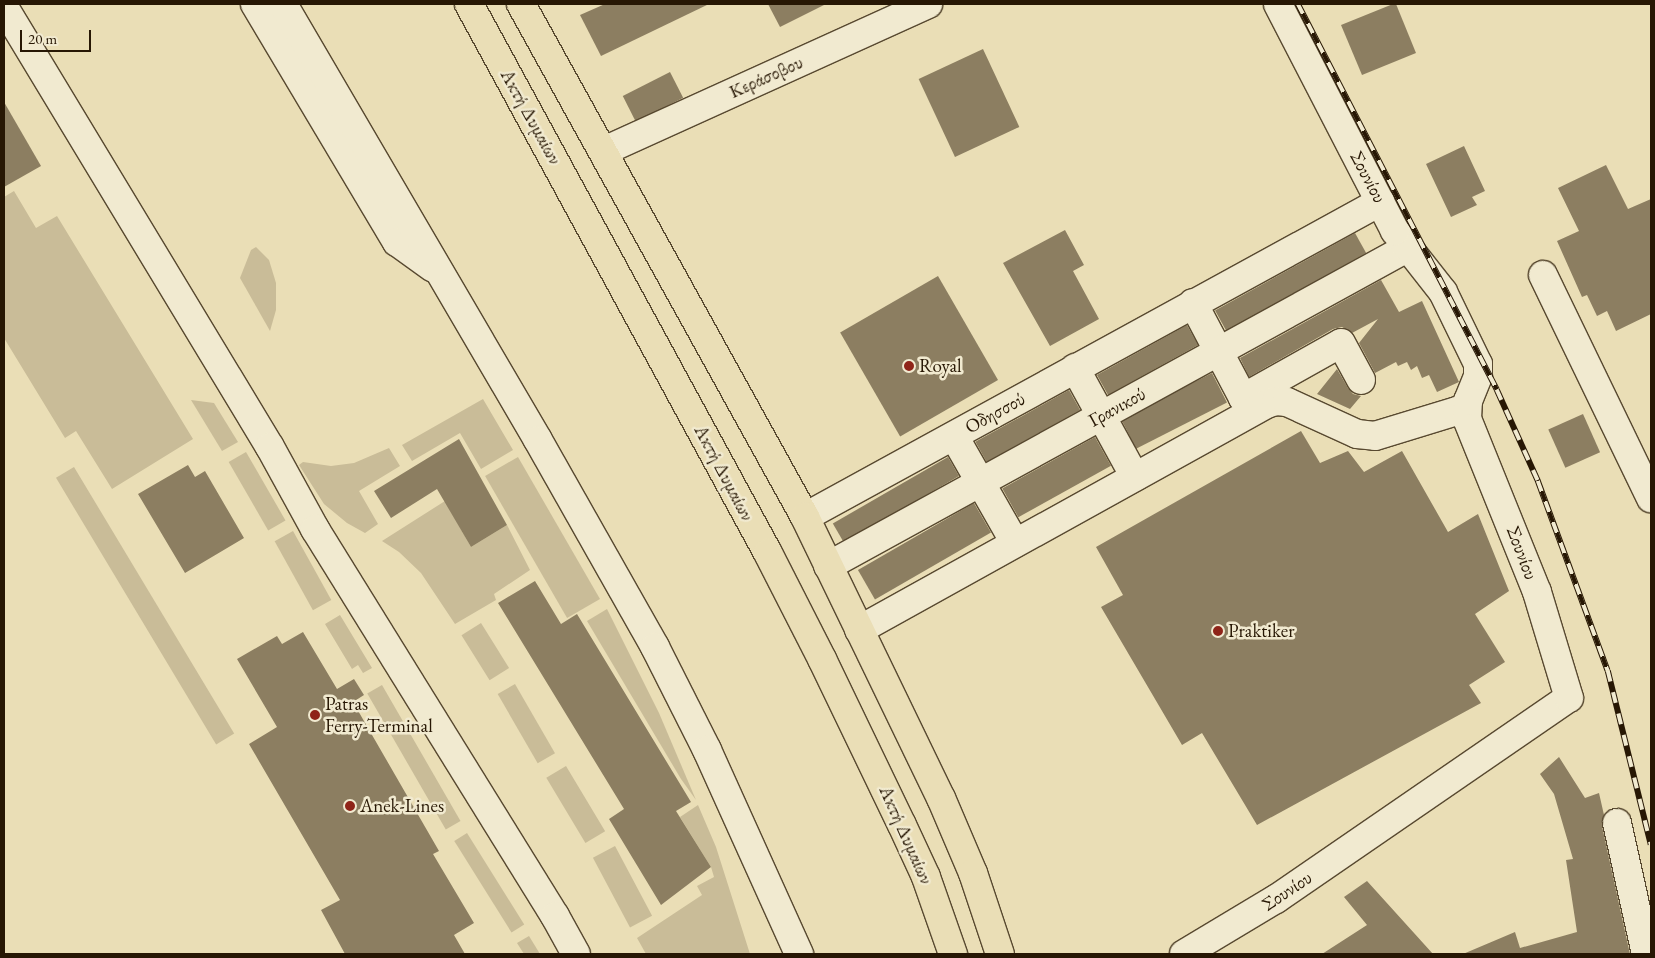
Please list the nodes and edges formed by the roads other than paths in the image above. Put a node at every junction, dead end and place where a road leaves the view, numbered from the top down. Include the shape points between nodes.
1 (255, 4) edge
2 (282, 4) edge
3 (469, 4) edge
4 (521, 4) edge
5 (928, 4) edge
6 (1278, 4) edge
7 (4, 7) edge
8 (604, 151) junction
9 (1380, 202) junction
10 (1407, 248) junction
11 (440, 274) junction
12 (1543, 275) dead end
13 (1193, 303) junction
14 (1219, 352) junction
15 (1075, 368) junction
16 (1361, 380) dead end
17 (1252, 402) junction
18 (1466, 412) junction
19 (1102, 416) junction
20 (954, 436) junction
21 (1135, 477) junction
22 (980, 483) junction
23 (1651, 498) edge
24 (804, 517) junction
25 (1014, 543) junction
26 (828, 566) junction
27 (859, 630) junction
28 (1617, 823) dead end
29 (798, 953) edge
30 (576, 954) edge
31 (953, 954) edge
32 (1000, 954) edge
33 (1184, 954) edge
34 (1646, 954) edge

1 - 11 street via 397,242
2 - 11 street
3 - 31 main road, Ακτή Δυμαίων via 759,536 822,659 926,877
4 - 8 main road
5 - 8 street, Κεράσοβου
6 - 9 street, Σουνίου
7 - 30 street via 270,447 315,529
8 - 24 main road
9 - 10 street, Σουνίου
9 - 13 street, Οδησσού
10 - 14 street, Γρανικού
10 - 18 street, Σουνίου via 1442,292 1478,364 1478,376
11 - 29 street via 655,647 707,750
12 - 23 street
13 - 14 street
13 - 15 street, Οδησσού
14 - 17 street
14 - 19 street, Γρανικού
15 - 19 street
15 - 20 street, Οδησσού
16 - 17 street via 1341,342
17 - 18 street via 1288,402 1357,434 1375,436 1457,411
17 - 21 street
18 - 33 street, Σουνίου via 1470,431 1506,511 1537,592 1569,698 1276,899
19 - 21 street
19 - 22 street, Γρανικού
20 - 22 street
20 - 24 street, Οδησσού
21 - 25 street
22 - 25 street
22 - 26 street, Γρανικού
24 - 26 main road
25 - 27 street
26 - 27 main road
27 - 32 main road via 906,722 964,849
28 - 34 street

